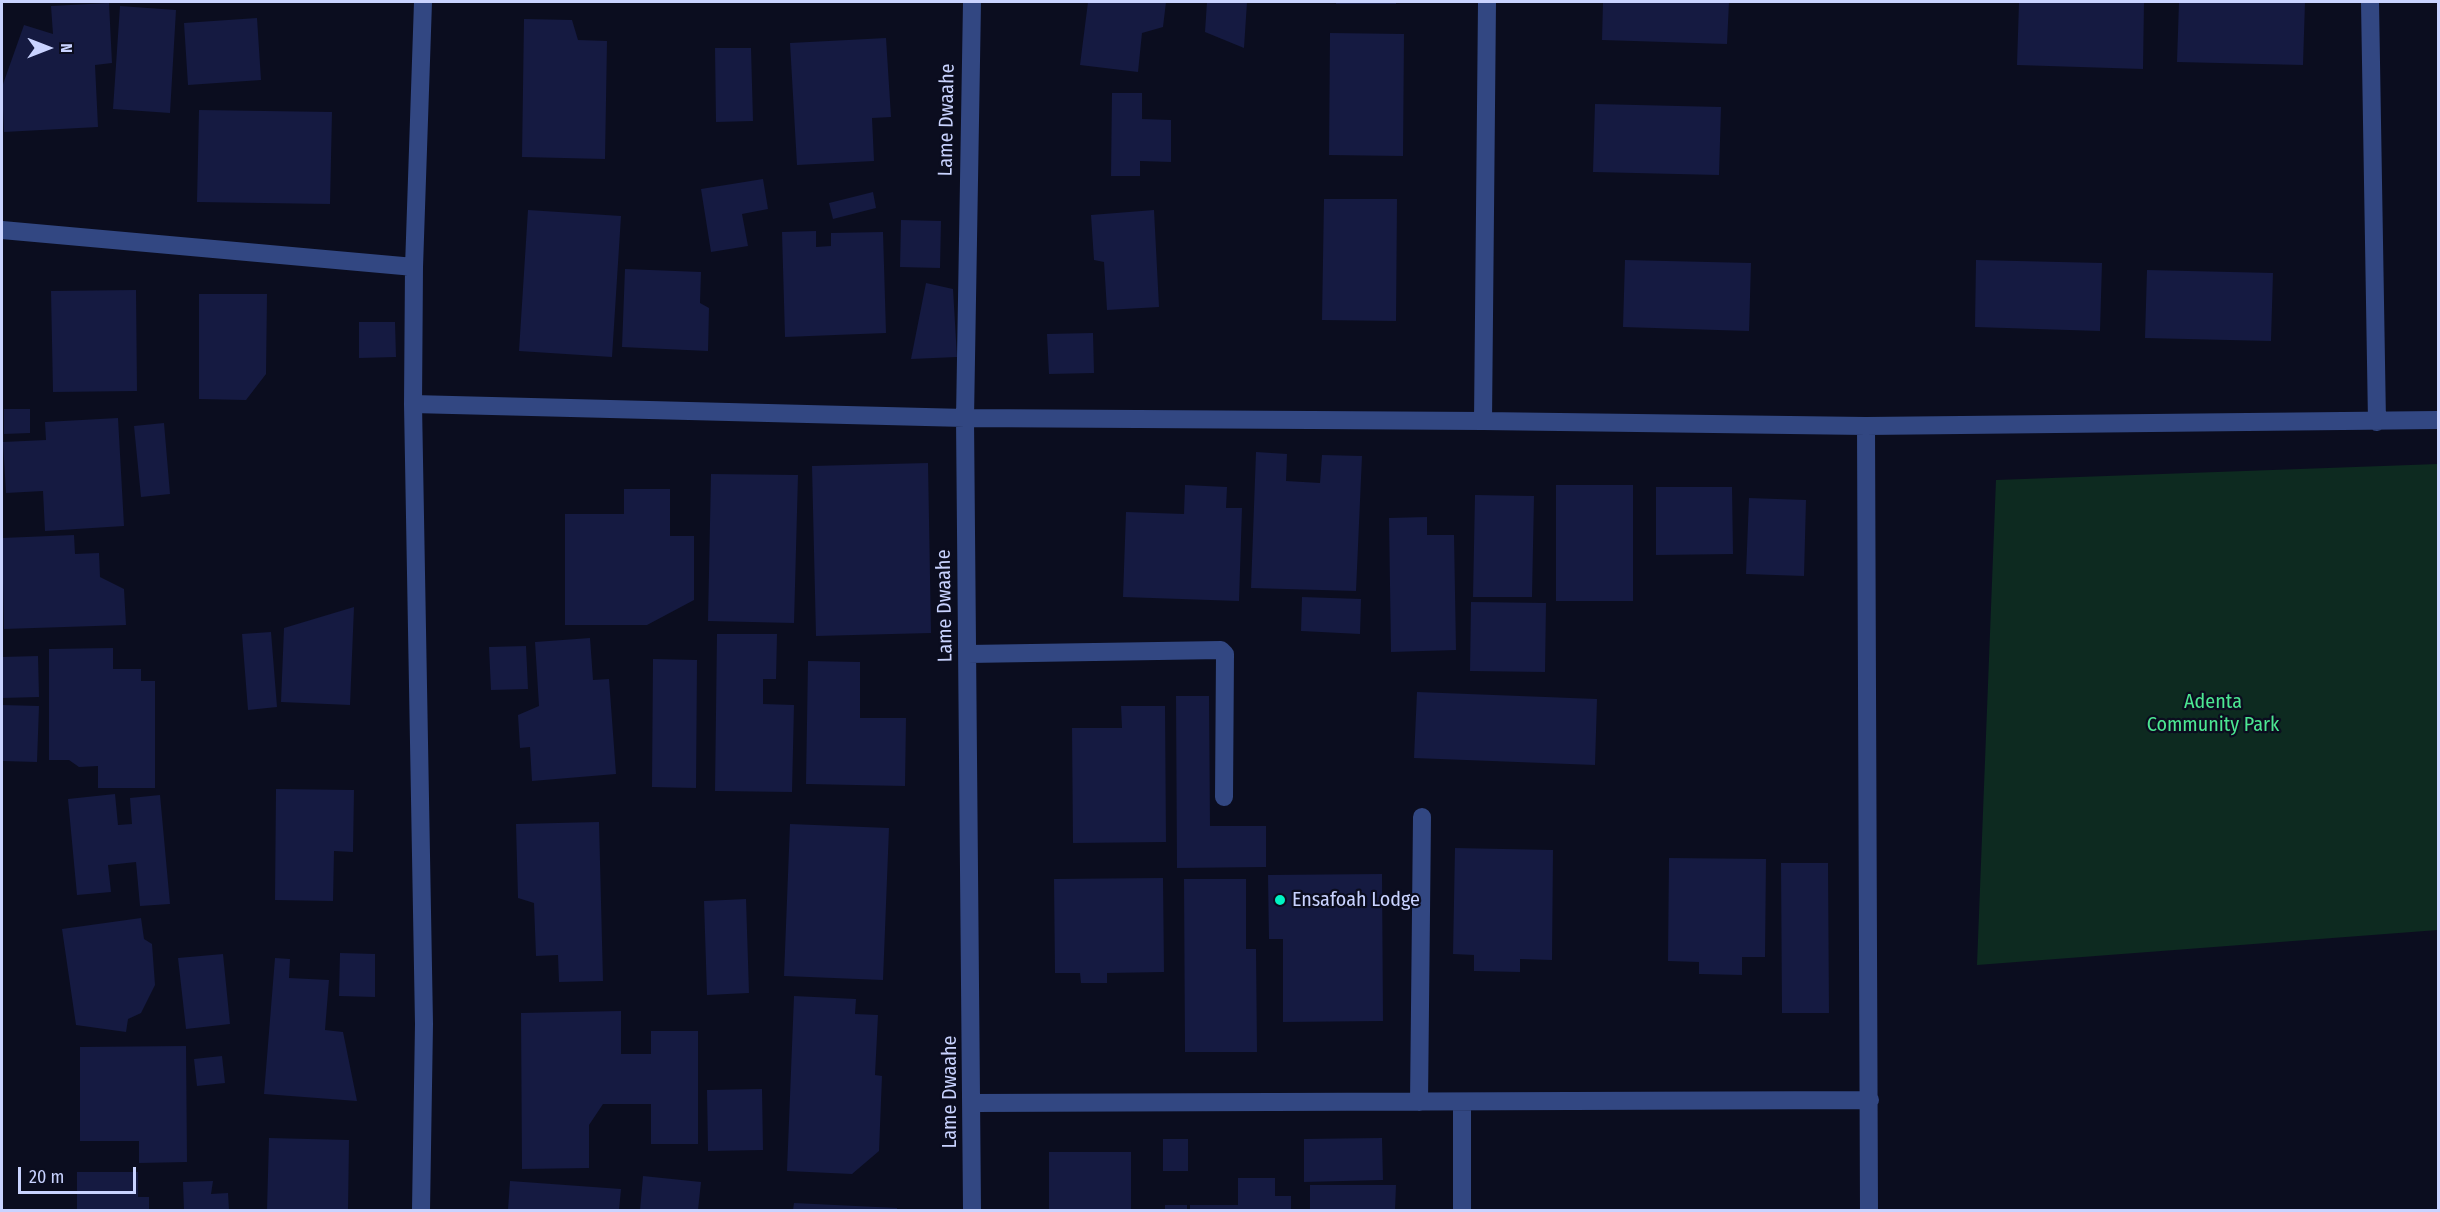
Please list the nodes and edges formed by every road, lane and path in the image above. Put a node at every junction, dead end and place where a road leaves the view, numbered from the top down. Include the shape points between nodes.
1 (423, 2) edge
2 (972, 2) edge
3 (1487, 2) edge
4 (2370, 2) edge
5 (2, 230) edge
6 (414, 267) junction
7 (413, 404) junction
8 (965, 418) junction
9 (2439, 420) edge
10 (1483, 421) junction
11 (2377, 422) junction
12 (1866, 426) junction
13 (968, 654) junction
14 (1224, 797) dead end
15 (1422, 817) dead end
16 (1870, 1100) junction
17 (1419, 1102) junction
18 (1462, 1102) junction
19 (973, 1103) junction
20 (421, 1210) edge
21 (972, 1210) edge
22 (1462, 1210) edge
23 (1869, 1210) edge

1 - 6 street
2 - 8 street, Lame Dwaahe
3 - 10 street
4 - 11 street
5 - 6 street
6 - 7 street
7 - 8 street
7 - 20 street via 424,1024
8 - 10 street
8 - 13 street, Lame Dwaahe
9 - 11 street
10 - 12 street
11 - 12 street
12 - 16 street
13 - 14 street via 1221,650 1225,654
13 - 19 street, Lame Dwaahe
15 - 17 street
16 - 18 street
16 - 23 street
17 - 18 street
17 - 19 street
18 - 22 street
19 - 21 street, Lame Dwaahe

